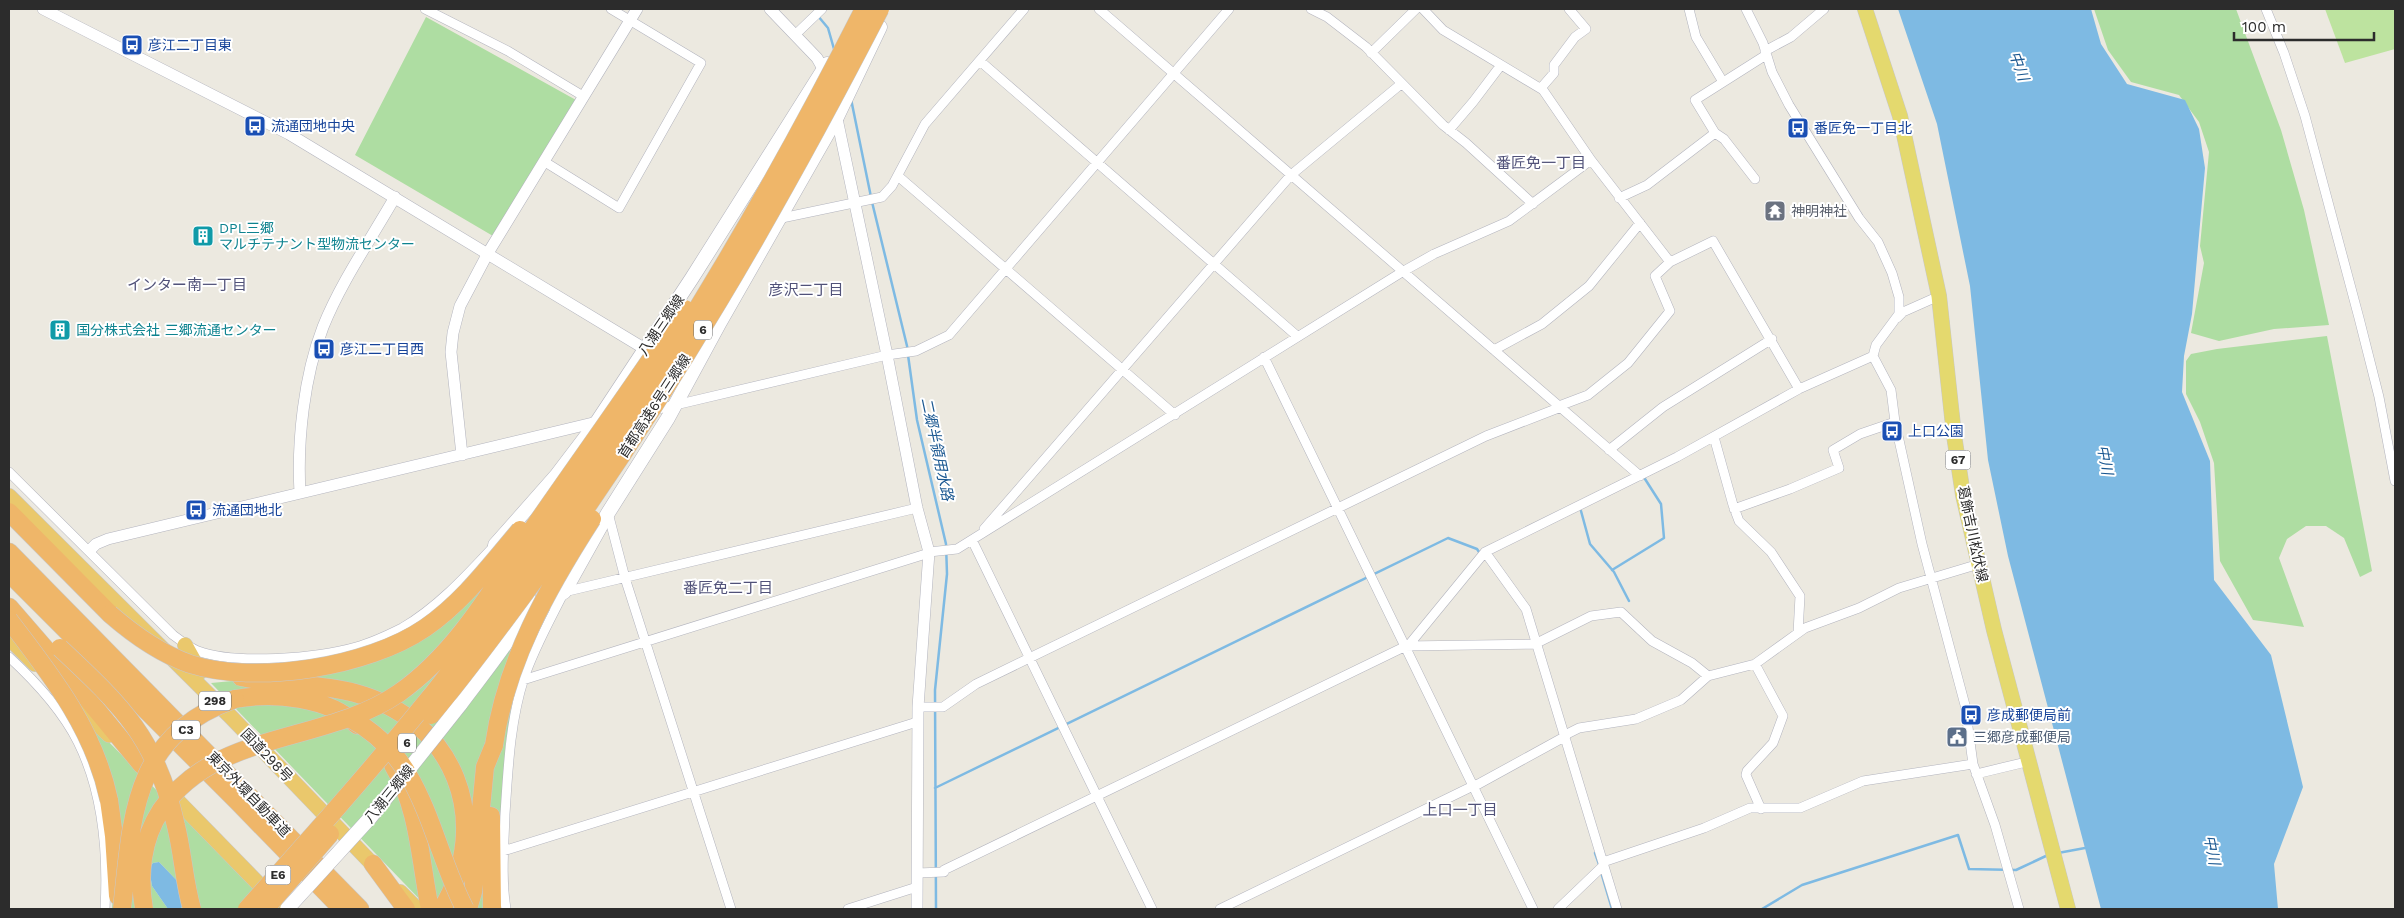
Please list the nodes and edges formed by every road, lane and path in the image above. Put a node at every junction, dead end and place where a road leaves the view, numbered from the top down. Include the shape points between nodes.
1 (43, 9) edge
2 (425, 9) edge
3 (611, 9) edge
4 (636, 9) edge
5 (770, 9) edge
6 (854, 9) edge
7 (864, 9) edge
8 (880, 9) edge
9 (889, 9) edge
10 (1024, 9) edge
11 (1099, 9) edge
12 (1230, 9) edge
13 (1311, 9) edge
14 (1416, 9) edge
15 (1423, 9) edge
16 (1569, 9) edge
17 (1688, 9) edge
18 (1746, 9) edge
19 (1824, 9) edge
20 (1865, 9) edge
21 (2266, 9) edge
22 (820, 10) edge
23 (61, 12) edge
24 (630, 20) junction
25 (796, 34) junction
26 (1371, 53) junction
27 (1766, 53) junction
28 (980, 61) junction
29 (1501, 65) junction
30 (824, 68) junction
31 (1173, 73) junction
32 (1724, 82) junction
33 (1401, 84) junction
34 (1541, 88) junction
35 (583, 96) junction
36 (837, 117) junction
37 (1449, 130) junction
38 (1715, 133) junction
39 (799, 136) junction
40 (1591, 160) junction
41 (545, 162) junction
42 (1097, 163) junction
43 (1291, 175) junction
44 (898, 176) junction
45 (1755, 179) dead end
46 (395, 197) junction
47 (1619, 198) junction
48 (856, 202) junction
49 (1533, 204) junction
50 (779, 219) junction
51 (1640, 223) junction
52 (719, 235) junction
53 (488, 253) junction
54 (1670, 262) junction
55 (753, 264) junction
56 (1214, 265) junction
57 (1005, 270) junction
58 (1402, 272) junction
59 (1939, 296) junction
60 (1897, 318) junction
61 (1297, 336) junction
62 (698, 337) junction
63 (1772, 339) junction
64 (645, 349) junction
65 (1494, 350) junction
66 (888, 355) junction
67 (1873, 356) junction
68 (1264, 358) junction
69 (1122, 370) junction
70 (1799, 389) junction
71 (675, 406) junction
72 (1560, 406) junction
73 (1175, 415) junction
74 (597, 422) junction
75 (1895, 422) junction
76 (1714, 437) junction
77 (1609, 450) junction
78 (462, 455) junction
79 (578, 464) junction
80 (9, 472) edge
81 (1640, 476) junction
82 (2395, 481) edge
83 (300, 493) junction
84 (9, 496) edge
85 (917, 508) junction
86 (1338, 508) junction
87 (1734, 509) junction
88 (9, 512) edge
89 (608, 513) junction
90 (9, 521) edge
91 (974, 539) junction
92 (495, 545) junction
93 (90, 550) junction
94 (9, 552) edge
95 (1485, 552) junction
96 (929, 553) junction
97 (1979, 564) junction
98 (9, 573) edge
99 (1931, 577) junction
100 (625, 578) junction
101 (564, 592) junction
102 (9, 603) edge
103 (9, 607) edge
104 (110, 614) junction
105 (9, 620) edge
106 (518, 624) junction
107 (490, 629) junction
108 (1798, 633) junction
109 (9, 638) edge
110 (646, 642) junction
111 (185, 644) junction
112 (1537, 644) junction
113 (1405, 646) junction
114 (9, 657) edge
115 (1029, 658) junction
116 (1755, 664) junction
117 (205, 668) junction
118 (1708, 676) junction
119 (524, 680) junction
120 (918, 707) junction
121 (231, 717) junction
122 (92, 719) junction
123 (351, 719) junction
124 (917, 722) junction
125 (1566, 735) junction
126 (494, 746) junction
127 (2030, 761) junction
128 (88, 763) junction
129 (1973, 764) junction
130 (142, 765) junction
131 (1976, 774) junction
132 (1473, 786) junction
133 (694, 792) junction
134 (1096, 796) junction
135 (1761, 808) junction
136 (312, 845) junction
137 (503, 850) junction
138 (373, 864) junction
139 (1604, 864) junction
140 (917, 873) junction
141 (917, 887) junction
142 (105, 909) edge
143 (118, 909) edge
144 (122, 909) edge
145 (144, 909) edge
146 (192, 909) edge
147 (246, 909) edge
148 (265, 909) edge
149 (285, 909) edge
150 (342, 909) edge
151 (360, 909) edge
152 (406, 909) edge
153 (417, 909) edge
154 (430, 909) edge
155 (442, 909) edge
156 (467, 909) edge
157 (492, 909) edge
158 (506, 909) edge
159 (731, 909) edge
160 (848, 909) edge
161 (917, 909) edge
162 (1152, 909) edge
163 (1220, 909) edge
164 (1533, 909) edge
165 (1558, 909) edge
166 (1617, 909) edge
167 (2019, 909) edge
168 (2068, 909) edge

1 - 23 street
2 - 35 street via 499,46
3 - 24 street
4 - 24 street
5 - 25 street
6 - 30 main road, 八潮三郷線
7 - 39 highway, 首都高速6号三郷線 / 6, bridge
8 - 62 highway, 首都高速6号三郷線 / 6, bridge via 826,114
9 - 36 main road, 八潮三郷線
10 - 28 street
11 - 31 street
12 - 31 street
13 - 26 street via 1327,17
14 - 26 street
15 - 29 street via 1443,30
16 - 34 street via 1586,29 1575,37
17 - 32 street via 1696,37
18 - 27 street
19 - 27 street
20 - 59 main road, 葛飾吉川松伏線 / 67 via 1900,116
21 - 82 street via 2305,116 2359,318
22 - 25 street
23 - 46 street via 289,134
24 - 35 street
24 - 41 street via 701,63 619,208
25 - 30 street
26 - 33 street
27 - 32 street
27 - 60 street via 1793,112 1859,218 1882,248 1899,297
28 - 42 street
28 - 44 street via 925,124
29 - 34 street
29 - 37 street
30 - 36 street
30 - 52 main road, 八潮三郷線
31 - 42 street
31 - 43 street
32 - 38 street via 1695,100
33 - 37 street
33 - 43 street
34 - 40 street
35 - 41 street
36 - 48 street
36 - 50 main road, 八潮三郷線
37 - 49 street
38 - 45 street via 1724,139
38 - 47 street via 1647,185
39 - 79 highway, bridge
39 - 107 highway, 首都高速6号三郷線 / 6, bridge via 711,289 642,400
40 - 47 street
40 - 49 street
41 - 53 street
42 - 56 street
42 - 57 street
43 - 56 street
43 - 58 street
44 - 48 street via 882,197
44 - 57 street
46 - 53 street
46 - 83 street via 338,297 318,345 307,390
47 - 51 street
48 - 50 street
48 - 66 street
49 - 58 street via 1509,221
50 - 52 street
50 - 55 main road, 八潮三郷線
51 - 54 street
51 - 65 street via 1589,286 1531,332
52 - 64 main road, 八潮三郷線
53 - 64 street
53 - 78 street via 460,306 453,334 452,374
54 - 63 street via 1713,241
54 - 72 street via 1655,276 1670,311 1628,363 1588,395
55 - 64 street via 717,275 666,350
55 - 71 main road, 八潮三郷線
56 - 61 street
56 - 69 street
57 - 66 street via 949,335 913,352
57 - 69 street
58 - 61 street
58 - 65 street
59 - 60 street
59 - 97 main road, 葛飾吉川松伏線 / 67 via 1954,435 1963,495
60 - 67 street via 1876,345
61 - 68 street
62 - 107 highway, 首都高速6号三郷線 / 6, bridge via 581,516
62 - 126 highway, bridge via 648,433 544,598 507,687
63 - 70 street
63 - 77 street via 1663,407
64 - 74 main road, 八潮三郷線
65 - 72 street
66 - 71 street
66 - 85 street
67 - 70 street
67 - 75 street via 1890,390
68 - 73 street
68 - 86 street
69 - 73 street
69 - 91 street
70 - 76 street
71 - 74 street
71 - 89 main road, 八潮三郷線
72 - 77 street
72 - 86 street via 1486,436
73 - 91 street
74 - 78 street
74 - 92 main road, 八潮三郷線 via 556,476
75 - 87 street via 1860,434 1833,450 1839,468
75 - 99 street
76 - 81 street
76 - 87 street
77 - 81 street
78 - 83 street
79 - 117 highway, bridge via 470,588 425,628 395,646 364,657 284,671
79 - 145 highway, bridge via 474,617 443,654 414,681 362,712 234,753 208,765 183,783 157,816 147,840 142,874
80 - 93 street
81 - 95 street
83 - 93 street via 108,539
84 - 121 highway, 国道298号 / 298
85 - 96 street
85 - 100 street
86 - 113 street
86 - 115 street
87 - 108 street via 1739,521 1766,546 1798,590
88 - 104 highway
89 - 100 street
89 - 101 main road, 八潮三郷線
90 - 104 highway
91 - 96 street via 954,551
91 - 115 street
92 - 106 main road, 八潮三郷線 via 499,563 524,585 528,594 529,602
92 - 111 street via 429,609 401,628 357,647 304,656 256,659 216,655
93 - 111 street
94 - 151 highway, 東京外環自動車道 / C3
95 - 112 street via 1526,609
95 - 113 street
96 - 110 street
96 - 120 street
97 - 99 street
97 - 127 main road, 葛飾吉川松伏線 / 67
98 - 150 highway, 東京外環自動車道 / C3
99 - 108 street via 1898,588
99 - 129 street via 1959,681
100 - 101 street
100 - 110 street
101 - 106 main road, 八潮三郷線
101 - 119 street via 535,648
102 - 146 highway, bridge via 116,701 144,739 159,768 173,813
103 - 130 highway
104 - 117 highway, bridge via 154,647
105 - 143 highway, bridge via 62,691 94,747 111,809
106 - 149 main road, 八潮三郷線, bridge via 460,705 370,818
107 - 136 highway, 6, bridge via 436,708
108 - 116 street
109 - 122 highway
110 - 119 street
110 - 133 street
111 - 121 highway via 204,679
112 - 113 street
112 - 118 street via 1591,616 1621,612 1652,641 1692,663
112 - 125 street
113 - 132 street
113 - 134 street
114 - 128 street via 67,723
115 - 120 street via 976,684 942,707
115 - 134 street
116 - 118 street
116 - 135 street via 1783,716 1773,744 1746,775
117 - 155 highway, bridge via 254,680 355,693 404,714 430,736 455,777 461,794 465,829 458,878
118 - 125 street via 1681,700 1636,719 1579,728
119 - 137 street via 508,772
120 - 124 street
121 - 138 highway, 国道298号 / 298
122 - 128 highway
122 - 130 highway
123 - 144 highway, bridge via 307,701 262,696 223,704 189,724 160,751 138,793
123 - 154 highway, bridge via 386,757 404,789 416,830
123 - 156 highway, bridge via 386,744 411,778 449,875
124 - 133 street
124 - 140 street
125 - 132 street
125 - 139 street
126 - 156 highway via 485,767 473,892
126 - 157 highway via 490,844
127 - 131 street
127 - 168 main road, 葛飾吉川松伏線 / 67
128 - 142 street via 102,832
129 - 131 street
129 - 135 street via 1863,781 1800,808
130 - 149 highway
131 - 167 street via 1996,825
132 - 163 street
132 - 164 street
133 - 137 street
133 - 159 street
134 - 140 street via 944,871
134 - 162 street
135 - 139 street via 1750,808
136 - 147 highway, E6, bridge
136 - 148 highway, E6, bridge
137 - 158 street
138 - 152 highway
138 - 153 highway, 国道298号 / 298
139 - 165 street
139 - 166 street
140 - 141 street
141 - 160 street
141 - 161 street

